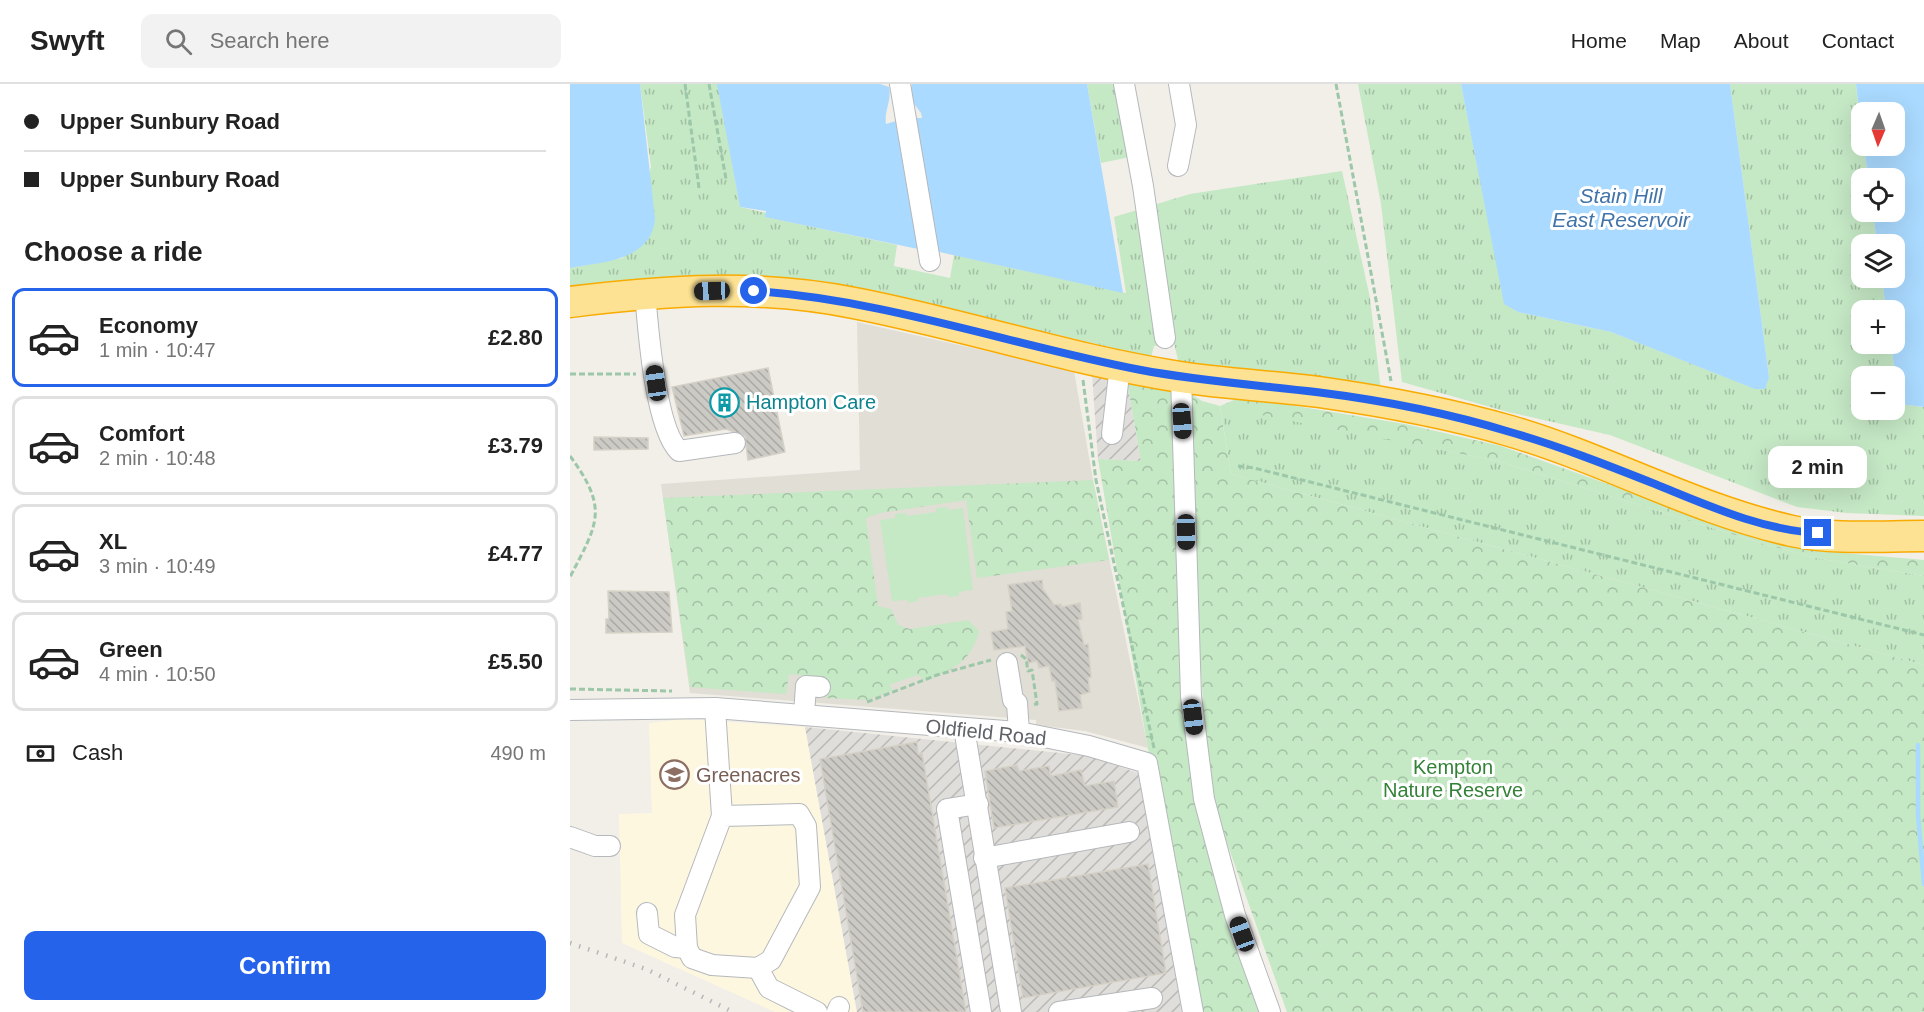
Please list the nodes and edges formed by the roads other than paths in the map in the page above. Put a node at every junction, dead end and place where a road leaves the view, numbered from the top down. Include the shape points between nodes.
1 (900, 84) edge
2 (1124, 84) edge
3 (1179, 84) edge
4 (1178, 166) dead end
5 (930, 261) dead end
6 (645, 292) junction
7 (570, 302) edge
8 (1165, 338) dead end
9 (1120, 366) junction
10 (1181, 377) junction
11 (1113, 434) dead end
12 (735, 442) dead end
13 (1924, 537) edge
14 (1007, 663) road end
15 (806, 686) dead end
16 (715, 708) junction
17 (570, 710) edge
18 (804, 714) junction
19 (964, 728) junction
20 (1019, 732) junction
21 (978, 804) junction
22 (722, 816) junction
23 (1129, 832) dead end
24 (570, 837) edge
25 (610, 846) dead end
26 (984, 858) junction
27 (647, 913) dead end
28 (687, 948) junction
29 (758, 968) junction
30 (1152, 998) dead end
31 (817, 1012) edge
32 (981, 1012) edge
33 (1011, 1012) edge
34 (1059, 1012) edge
35 (1193, 1012) edge
36 (1270, 1012) edge

1 - 5 street
2 - 8 street
3 - 4 street via 1186,125
6 - 7 highway
6 - 9 highway via 734,290 853,302
6 - 12 street via 659,404 670,442 679,451
9 - 10 highway
9 - 11 street
10 - 13 highway via 1319,392 1508,431 1581,455 1724,512 1795,532
10 - 36 street via 1191,696 1204,799 1235,915
14 - 20 street
15 - 18 street
16 - 17 street, Oldfield Road
16 - 18 street, Oldfield Road
16 - 22 street
18 - 19 street, Oldfield Road
19 - 20 street, Oldfield Road
19 - 21 street
20 - 35 street, Oldfield Road via 1147,763
21 - 26 street
21 - 32 street via 947,809
22 - 28 street via 685,915
22 - 29 street via 799,814 806,826 810,887 771,960
23 - 26 street
24 - 25 street via 595,846
26 - 33 street
27 - 28 street via 649,934 675,947
28 - 29 street via 692,958 712,965
29 - 31 street via 769,988
30 - 34 street

